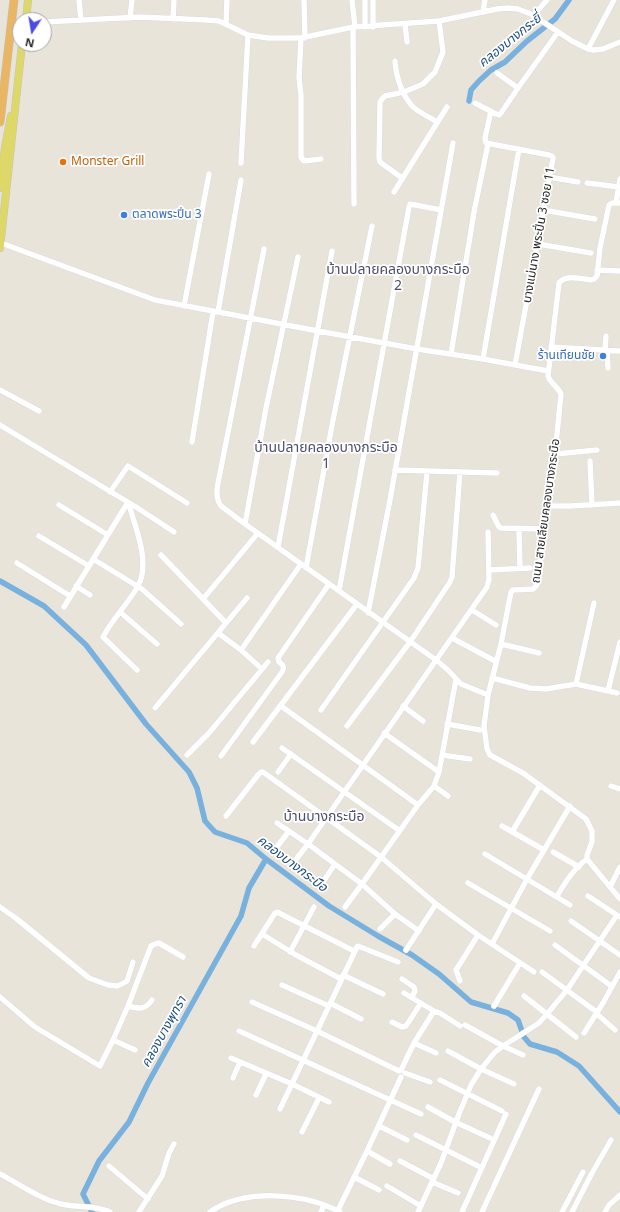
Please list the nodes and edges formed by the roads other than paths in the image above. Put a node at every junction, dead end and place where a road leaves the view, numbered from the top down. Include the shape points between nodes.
1 (14, 0) edge
2 (28, 0) edge
3 (79, 0) edge
4 (132, 0) edge
5 (174, 0) edge
6 (227, 0) edge
7 (304, 0) edge
8 (352, 0) edge
9 (365, 0) edge
10 (373, 0) edge
11 (485, 0) edge
12 (547, 0) edge
13 (614, 0) edge
14 (27, 12) edge
15 (483, 12) junction
16 (534, 16) junction
17 (130, 18) junction
18 (173, 19) junction
19 (81, 20) junction
20 (440, 21) junction
21 (52, 22) edge
22 (226, 24) junction
23 (405, 24) junction
24 (354, 27) junction
25 (365, 27) junction
26 (373, 27) junction
27 (558, 32) junction
28 (248, 35) junction
29 (303, 38) junction
30 (406, 42) dead end
31 (620, 42) edge
32 (588, 49) junction
33 (21, 52) edge
34 (395, 62) dead end
35 (497, 73) dead end
36 (18, 80) junction
37 (518, 88) junction
38 (404, 92) junction
39 (475, 103) dead end
40 (447, 107) dead end
41 (491, 111) junction
42 (0, 122) edge
43 (437, 122) junction
44 (453, 143) dead end
45 (488, 144) junction
46 (519, 149) junction
47 (321, 159) dead end
48 (241, 163) dead end
49 (209, 174) dead end
50 (549, 177) junction
51 (402, 178) junction
52 (620, 179) edge
53 (241, 180) dead end
54 (578, 182) dead end
55 (587, 183) dead end
56 (619, 187) junction
57 (0, 188) edge
58 (394, 192) dead end
59 (618, 203) edge
60 (354, 204) dead end
61 (442, 210) junction
62 (543, 210) junction
63 (596, 219) dead end
64 (372, 226) dead end
65 (538, 244) junction
66 (0, 245) edge
67 (264, 248) dead end
68 (332, 251) dead end
69 (590, 253) dead end
70 (298, 257) dead end
71 (597, 270) junction
72 (620, 271) edge
73 (184, 306) junction
74 (216, 312) junction
75 (250, 318) junction
76 (284, 324) junction
77 (318, 331) junction
78 (350, 336) junction
79 (606, 336) dead end
80 (384, 343) junction
81 (551, 347) junction
82 (417, 349) junction
83 (606, 350) junction
84 (620, 351) edge
85 (451, 354) junction
86 (483, 359) junction
87 (515, 365) junction
88 (608, 368) dead end
89 (548, 371) junction
90 (0, 390) edge
91 (39, 411) dead end
92 (0, 425) edge
93 (192, 442) dead end
94 (597, 450) dead end
95 (555, 454) junction
96 (590, 461) dead end
97 (395, 470) junction
98 (427, 472) junction
99 (460, 472) junction
100 (497, 473) dead end
101 (110, 492) junction
102 (128, 502) junction
103 (187, 503) dead end
104 (620, 503) edge
105 (59, 505) dead end
106 (592, 505) junction
107 (548, 506) junction
108 (493, 515) dead end
109 (245, 524) junction
110 (545, 529) junction
111 (519, 531) dead end
112 (174, 532) dead end
113 (488, 532) dead end
114 (258, 533) junction
115 (108, 535) junction
116 (39, 536) dead end
117 (278, 547) junction
118 (161, 555) dead end
119 (93, 559) junction
120 (17, 563) dead end
121 (301, 564) junction
122 (89, 566) junction
123 (306, 568) junction
124 (530, 568) dead end
125 (520, 569) junction
126 (489, 570) junction
127 (329, 584) junction
128 (76, 586) junction
129 (138, 587) junction
130 (339, 591) junction
131 (90, 595) dead end
132 (70, 596) junction
133 (247, 598) dead end
134 (203, 599) junction
135 (594, 603) dead end
136 (357, 604) junction
137 (64, 607) dead end
138 (472, 610) junction
139 (120, 612) junction
140 (368, 613) junction
141 (226, 623) junction
142 (383, 623) junction
143 (181, 624) dead end
144 (496, 625) dead end
145 (218, 633) junction
146 (452, 638) junction
147 (410, 642) junction
148 (620, 642) edge
149 (157, 644) dead end
150 (501, 644) junction
151 (242, 650) junction
152 (539, 653) dead end
153 (618, 659) edge
154 (436, 660) junction
155 (495, 661) dead end
156 (268, 662) dead end
157 (262, 669) junction
158 (137, 670) dead end
159 (492, 678) junction
160 (456, 679) junction
161 (576, 684) junction
162 (608, 691) junction
163 (617, 693) dead end
164 (488, 695) junction
165 (281, 706) junction
166 (403, 706) junction
167 (155, 708) dead end
168 (321, 710) dead end
169 (423, 721) dead end
170 (447, 724) junction
171 (347, 726) dead end
172 (480, 730) dead end
173 (384, 734) junction
174 (253, 742) dead end
175 (282, 748) dead end
176 (291, 754) junction
177 (187, 755) dead end
178 (442, 755) junction
179 (221, 756) dead end
180 (470, 759) dead end
181 (362, 765) junction
182 (278, 772) dead end
183 (439, 772) junction
184 (540, 785) junction
185 (434, 786) junction
186 (611, 786) dead end
187 (620, 789) edge
188 (344, 791) junction
189 (448, 796) dead end
190 (418, 805) junction
191 (570, 806) junction
192 (226, 816) dead end
193 (326, 818) junction
194 (277, 823) dead end
195 (502, 826) dead end
196 (289, 831) junction
197 (400, 831) junction
198 (512, 832) junction
199 (308, 844) junction
200 (277, 847) dead end
201 (544, 850) junction
202 (553, 852) dead end
203 (485, 854) dead end
204 (381, 857) junction
205 (297, 858) dead end
206 (587, 859) junction
207 (335, 864) junction
208 (578, 867) junction
209 (620, 868) edge
210 (527, 879) junction
211 (323, 882) dead end
212 (468, 883) dead end
213 (362, 884) junction
214 (610, 887) junction
215 (557, 896) junction
216 (588, 896) dead end
217 (620, 899) edge
218 (436, 904) junction
219 (570, 905) dead end
220 (314, 907) dead end
221 (345, 907) dead end
222 (0, 908) edge
223 (510, 908) junction
224 (395, 914) junction
225 (619, 916) edge
226 (571, 921) dead end
227 (304, 926) junction
228 (380, 930) dead end
229 (419, 931) junction
230 (550, 931) dead end
231 (262, 934) junction
232 (478, 935) junction
233 (600, 942) junction
234 (492, 944) junction
235 (555, 945) dead end
236 (254, 946) dead end
237 (406, 950) dead end
238 (354, 951) junction
239 (290, 952) junction
240 (620, 955) edge
241 (183, 957) dead end
242 (133, 962) dead end
243 (398, 962) dead end
244 (520, 963) junction
245 (583, 966) junction
246 (534, 972) dead end
247 (542, 972) dead end
248 (620, 972) edge
249 (342, 977) junction
250 (402, 979) dead end
251 (460, 981) dead end
252 (282, 985) dead end
253 (610, 985) dead end
254 (567, 990) junction
255 (404, 993) dead end
256 (383, 994) dead end
257 (524, 996) dead end
258 (0, 997) edge
259 (412, 998) junction
260 (152, 1000) dead end
261 (252, 1002) dead end
262 (420, 1003) junction
263 (329, 1005) junction
264 (128, 1006) junction
265 (494, 1006) dead end
266 (434, 1011) junction
267 (595, 1012) junction
268 (548, 1014) junction
269 (361, 1019) dead end
270 (392, 1022) dead end
271 (615, 1030) dead end
272 (239, 1031) dead end
273 (317, 1031) junction
274 (584, 1033) dead end
275 (576, 1036) dead end
276 (113, 1040) junction
277 (414, 1043) junction
278 (502, 1046) junction
279 (135, 1050) dead end
280 (448, 1051) dead end
281 (436, 1052) dead end
282 (523, 1055) dead end
283 (231, 1058) dead end
284 (303, 1060) junction
285 (240, 1062) junction
286 (481, 1069) junction
287 (402, 1073) junction
288 (266, 1074) junction
289 (233, 1078) dead end
290 (440, 1080) dead end
291 (430, 1082) dead end
292 (292, 1084) junction
293 (514, 1084) dead end
294 (539, 1089) dead end
295 (467, 1094) junction
296 (256, 1095) dead end
297 (319, 1098) junction
298 (390, 1100) junction
299 (329, 1102) dead end
300 (428, 1107) dead end
301 (280, 1109) dead end
302 (421, 1114) dead end
303 (455, 1122) junction
304 (378, 1126) junction
305 (302, 1132) dead end
306 (416, 1135) dead end
307 (490, 1138) dead end
308 (407, 1140) dead end
309 (611, 1140) dead end
310 (174, 1144) dead end
311 (446, 1150) junction
312 (367, 1151) junction
313 (400, 1161) dead end
314 (390, 1164) dead end
315 (109, 1166) dead end
316 (478, 1166) dead end
317 (583, 1172) dead end
318 (0, 1174) edge
319 (354, 1178) junction
320 (433, 1180) junction
321 (387, 1186) dead end
322 (379, 1190) dead end
323 (458, 1193) dead end
324 (620, 1195) edge
325 (148, 1199) junction
326 (324, 1205) junction
327 (421, 1206) junction
328 (339, 1211) edge
329 (110, 1212) edge
330 (139, 1212) edge
331 (210, 1212) edge
332 (320, 1212) edge
333 (418, 1212) edge
334 (462, 1212) edge
335 (482, 1212) edge
336 (562, 1212) edge
337 (572, 1212) edge
338 (605, 1212) edge

1 - 42 highway
2 - 14 main road
3 - 19 street
4 - 17 street
5 - 18 street
6 - 22 street
7 - 29 street
8 - 24 street
9 - 25 street
10 - 26 street
11 - 15 street
12 - 16 street
13 - 32 street
15 - 16 street via 508,8
15 - 20 street
16 - 27 street
17 - 18 street
17 - 19 street
18 - 22 street via 211,20
19 - 21 street
20 - 23 street
20 - 38 street via 443,52 435,72 423,84
22 - 28 street
23 - 26 street
23 - 30 street
24 - 25 street
24 - 29 street
24 - 60 street
25 - 26 street
27 - 32 street
27 - 37 street
28 - 29 street
28 - 48 street
29 - 47 street via 299,78 302,95 302,157 304,161
31 - 32 street via 603,49
33 - 36 main road
34 - 38 street via 397,80
35 - 37 street
36 - 57 main road
36 - 66 main road
37 - 41 street via 499,115
38 - 43 street via 412,106
38 - 51 street via 385,96 380,102 380,162
39 - 41 street
40 - 43 street
41 - 45 street via 485,138
43 - 51 street
44 - 61 street
45 - 46 street, บางแม่นาง พระปิ่น 3 ซอย 11
45 - 85 street
46 - 50 street, บางแม่นาง พระปิ่น 3 ซอย 11 via 552,156
46 - 86 street
49 - 73 street
50 - 54 street
50 - 62 street, บางแม่นาง พระปิ่น 3 ซอย 11
51 - 58 street
52 - 56 street
53 - 74 street
55 - 56 street
56 - 59 street
59 - 71 street via 609,205
61 - 80 street via 410,204
61 - 82 street
62 - 63 street
62 - 65 street, บางแม่นาง พระปิ่น 3 ซอย 11
64 - 78 street
65 - 69 street
65 - 87 street, บางแม่นาง พระปิ่น 3 ซอย 11
66 - 73 street via 149,298
67 - 75 street
68 - 77 street
70 - 76 street
71 - 72 street
71 - 81 street via 594,279 567,278 559,283
73 - 74 street
74 - 75 street
74 - 93 street
75 - 76 street
75 - 109 street via 216,495 221,506
76 - 77 street
76 - 109 street
77 - 78 street
77 - 117 street
78 - 80 street
78 - 123 street
79 - 83 street
80 - 82 street
80 - 130 street
81 - 83 street
81 - 89 street
82 - 85 street
82 - 97 street
83 - 84 street
83 - 88 street
85 - 86 street
86 - 87 street
87 - 89 street
89 - 95 street, ถนน สายเลียบคลองบางกระบือ via 549,381 561,394
90 - 91 street
92 - 101 street
94 - 95 street
95 - 107 street, ถนน สายเลียบคลองบางกระบือ
96 - 106 street
97 - 98 street
97 - 140 street
98 - 99 street
98 - 142 street via 417,573
99 - 100 street
99 - 147 street via 452,577
101 - 102 street
101 - 103 street via 128,466
102 - 112 street
102 - 115 street
102 - 129 street via 142,552 142,574
104 - 106 street
105 - 115 street
106 - 107 street
107 - 110 street, ถนน สายเลียบคลองบางกระบือ
108 - 110 street via 501,528
109 - 114 street
110 - 150 street, ถนน สายเลียบคลองบางกระบือ via 537,585 533,589 511,592
111 - 125 street
113 - 126 street
114 - 117 street
114 - 134 street
115 - 119 street
116 - 122 street
117 - 121 street
118 - 134 street
119 - 122 street
119 - 129 street
120 - 132 street
121 - 123 street
121 - 151 street
122 - 128 street
123 - 127 street
124 - 125 street
125 - 126 street
126 - 138 street via 489,583
127 - 130 street
127 - 179 street via 278,658 284,669
128 - 131 street
128 - 132 street
129 - 139 street
129 - 143 street
130 - 136 street
132 - 137 street
133 - 141 street
134 - 141 street
135 - 161 street
136 - 140 street
136 - 165 street
138 - 144 street
138 - 146 street
139 - 149 street
139 - 158 street via 103,637
140 - 142 street
141 - 145 street
142 - 147 street
142 - 168 street
145 - 151 street
145 - 167 street
146 - 154 street
146 - 155 street
147 - 154 street
147 - 171 street
148 - 153 street
150 - 152 street
150 - 159 street, ถนน สายเลียบคลองบางกระบือ
151 - 157 street
153 - 162 street
154 - 160 street
154 - 166 street
156 - 157 street
157 - 177 street via 210,733
159 - 161 street via 530,688 546,689
159 - 164 street, ถนน สายเลียบคลองบางกระบือ
160 - 164 street via 461,684
160 - 170 street
161 - 162 street
162 - 163 street
164 - 184 street, ถนน สายเลียบคลองบางกระบือ via 484,726 488,752
165 - 174 street
165 - 181 street
166 - 169 street
166 - 173 street
170 - 172 street
170 - 178 street
173 - 181 street
173 - 183 street
175 - 176 street
176 - 182 street
176 - 188 street
178 - 180 street
178 - 183 street
181 - 188 street
181 - 190 street
183 - 185 street
184 - 191 street, ถนน สายเลียบคลองบางกระบือ
184 - 198 street
185 - 189 street
185 - 190 street
186 - 187 street
188 - 193 street
188 - 197 street
190 - 197 street
191 - 201 street
191 - 206 street, ถนน สายเลียบคลองบางกระบือ via 586,819 592,831
192 - 193 street via 261,772
193 - 199 street
193 - 204 street
194 - 196 street
195 - 198 street
196 - 199 street
196 - 200 street
197 - 204 street
198 - 201 street
199 - 205 street
199 - 207 street
201 - 210 street
202 - 208 street
203 - 210 street
204 - 213 street
204 - 218 street
206 - 208 street
206 - 214 street
207 - 211 street
207 - 213 street
208 - 215 street
209 - 214 street
210 - 215 street
210 - 223 street
212 - 223 street
213 - 221 street
213 - 224 street
214 - 217 street
215 - 219 street
216 - 225 street
218 - 229 street
218 - 232 street
220 - 227 street
222 - 242 street via 89,978 117,986 127,981
223 - 230 street
223 - 234 street
224 - 228 street
224 - 229 street
225 - 233 street
226 - 233 street
227 - 231 street via 277,912
227 - 238 street
227 - 239 street
229 - 237 street
231 - 236 street
231 - 239 street
232 - 234 street
232 - 251 street via 456,970
233 - 240 street
233 - 245 street
234 - 244 street
235 - 245 street
238 - 243 street via 358,946
238 - 249 street
239 - 249 street
241 - 264 street via 159,943 151,946
244 - 246 street
244 - 265 street
245 - 253 street
245 - 254 street
247 - 254 street
248 - 267 street
249 - 256 street
249 - 263 street
250 - 259 street via 414,988
252 - 263 street
254 - 267 street
254 - 268 street
255 - 259 street
257 - 268 street
258 - 276 street via 35,1027 100,1066
259 - 262 street
260 - 264 street via 148,1006 142,1008
261 - 273 street
262 - 266 street
262 - 270 street via 406,1026 402,1027
263 - 269 street
263 - 273 street
264 - 276 street
266 - 277 street
266 - 278 street
267 - 271 street
267 - 274 street
268 - 275 street
268 - 278 street via 533,1027
272 - 284 street
273 - 284 street
273 - 287 street
276 - 279 street
277 - 281 street
277 - 287 street
278 - 282 street
278 - 286 street
280 - 286 street
283 - 285 street
284 - 292 street
284 - 298 street
285 - 288 street
285 - 289 street
286 - 293 street
286 - 295 street
287 - 291 street
287 - 298 street
288 - 292 street
288 - 296 street
290 - 295 street
292 - 297 street
292 - 301 street
294 - 335 street
295 - 303 street
295 - 334 street via 504,1112
297 - 299 street
297 - 305 street
298 - 302 street
298 - 304 street
300 - 303 street
303 - 307 street
303 - 311 street
304 - 308 street
304 - 312 street
306 - 311 street
309 - 337 street
310 - 325 street via 162,1176
311 - 316 street
311 - 320 street
312 - 314 street
312 - 319 street
313 - 320 street
315 - 325 street
317 - 336 street
318 - 329 street via 62,1204 100,1208
319 - 322 street
319 - 328 street
320 - 323 street
320 - 327 street
321 - 327 street
324 - 338 street
325 - 330 street
326 - 328 street
326 - 331 street via 303,1199 264,1196 235,1200
326 - 332 street
327 - 333 street

